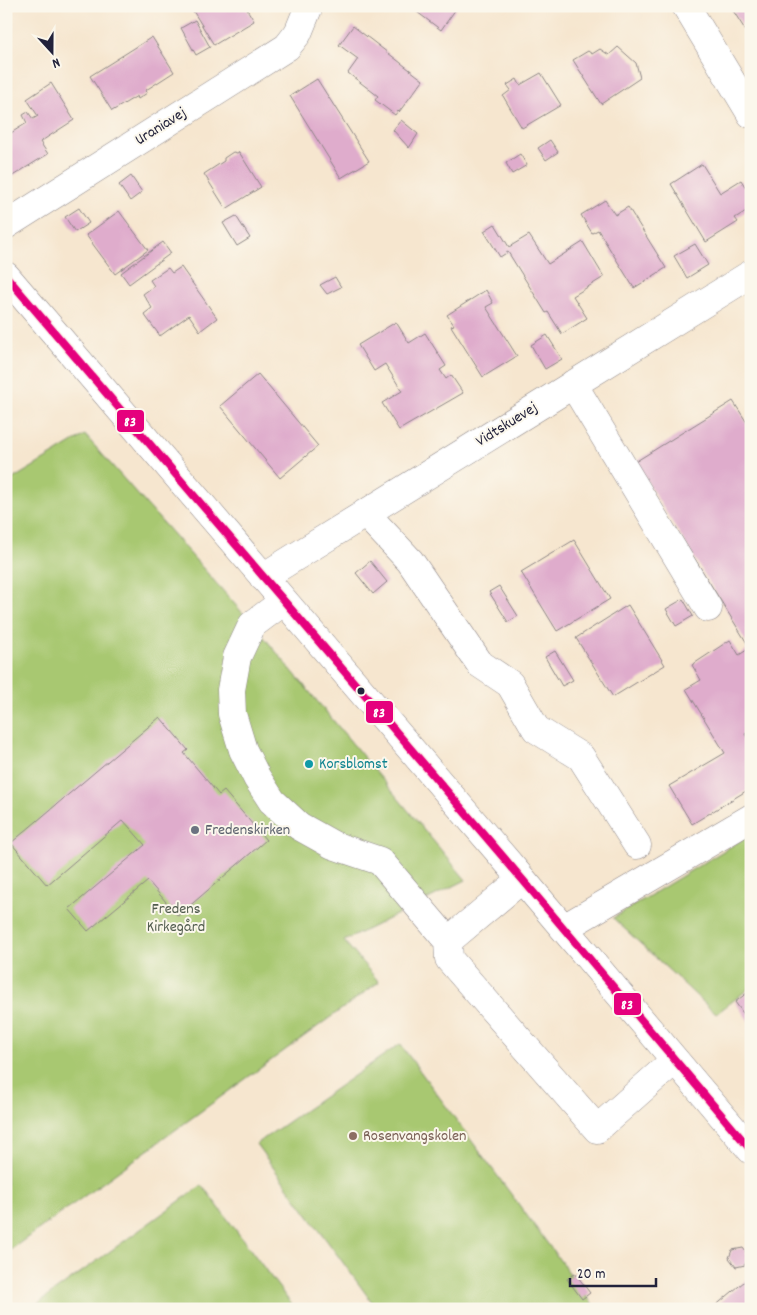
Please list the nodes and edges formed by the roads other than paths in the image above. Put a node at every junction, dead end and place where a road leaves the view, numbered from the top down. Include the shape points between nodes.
1 (686, 6) edge
2 (307, 12) edge
3 (751, 114) edge
4 (6, 225) edge
5 (751, 274) edge
6 (6, 276) edge
7 (573, 384) junction
8 (365, 513) junction
9 (262, 577) junction
10 (284, 602) junction
11 (708, 608) dead end
12 (751, 818) edge
13 (637, 845) dead end
14 (522, 879) junction
15 (564, 928) junction
16 (448, 941) junction
17 (675, 1060) junction
18 (751, 1150) edge

1 - 3 street
2 - 4 street, Uraniavej via 298,33 287,47
5 - 7 street, Vidtskuevej
6 - 9 street
7 - 8 street, Vidtskuevej
7 - 11 street
8 - 9 street, Vidtskuevej
8 - 13 street via 410,561 480,664 510,684 536,728 581,757
9 - 10 street
10 - 14 street
10 - 16 street via 252,625 237,656 231,690 232,714 256,778 272,801 299,826 332,845 380,861
12 - 15 street
14 - 15 street
14 - 16 street
15 - 17 street
16 - 17 street via 449,959 597,1129
17 - 18 street

